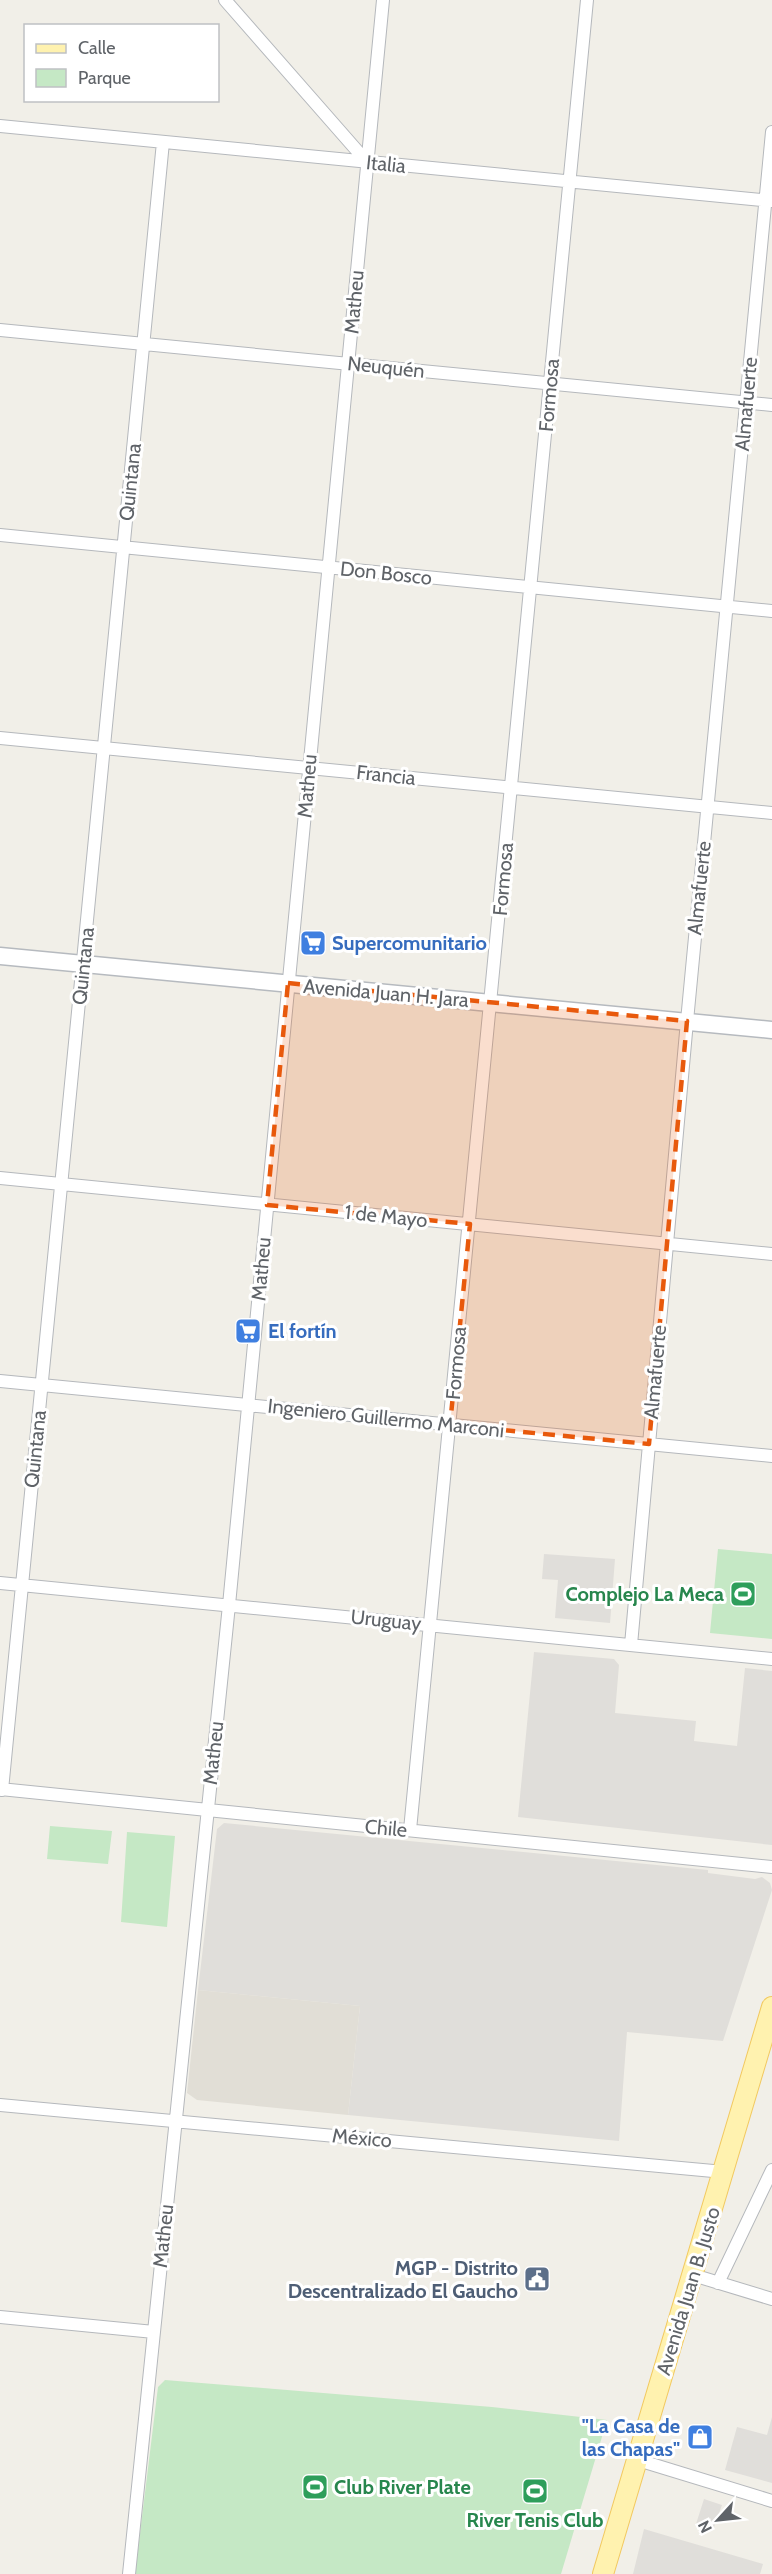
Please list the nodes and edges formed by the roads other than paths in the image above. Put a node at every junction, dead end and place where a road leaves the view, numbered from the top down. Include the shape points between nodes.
1 (225, 0) edge
2 (383, 0) edge
3 (587, 0) edge
4 (0, 126) edge
5 (772, 132) edge
6 (163, 142) junction
7 (367, 162) junction
8 (569, 182) junction
9 (769, 201) edge
10 (0, 330) edge
11 (143, 344) junction
12 (348, 364) junction
13 (550, 383) junction
14 (746, 403) junction
15 (772, 405) edge
16 (0, 535) edge
17 (123, 548) junction
18 (328, 568) junction
19 (531, 588) junction
20 (726, 607) junction
21 (772, 611) edge
22 (0, 738) edge
23 (104, 748) junction
24 (309, 768) junction
25 (511, 787) junction
26 (707, 807) junction
27 (772, 813) edge
28 (0, 956) edge
29 (83, 964) junction
30 (288, 983) junction
31 (491, 1002) junction
32 (687, 1021) junction
33 (772, 1030) edge
34 (0, 1178) edge
35 (61, 1185) junction
36 (267, 1205) junction
37 (470, 1224) junction
38 (667, 1244) junction
39 (772, 1254) edge
40 (0, 1381) edge
41 (42, 1384) junction
42 (248, 1405) junction
43 (450, 1425) junction
44 (649, 1444) junction
45 (772, 1456) edge
46 (0, 1583) edge
47 (22, 1585) junction
48 (229, 1605) junction
49 (431, 1625) junction
50 (631, 1645) junction
51 (772, 1659) edge
52 (1, 1790) edge
53 (206, 1811) junction
54 (410, 1830) junction
55 (772, 1867) edge
56 (772, 2007) edge
57 (0, 2105) edge
58 (175, 2121) junction
59 (772, 2170) edge
60 (724, 2172) junction
61 (693, 2275) junction
62 (718, 2283) junction
63 (772, 2299) edge
64 (0, 2317) edge
65 (154, 2332) junction
66 (638, 2460) junction
67 (772, 2501) edge
68 (129, 2574) edge
69 (603, 2574) edge

1 - 7 street
2 - 7 street, Matheu
3 - 8 street, Formosa
4 - 6 street, Italia
5 - 9 street, Almafuerte
6 - 7 street, Italia
6 - 11 street, Quintana
7 - 8 street, Italia
7 - 12 street, Matheu
8 - 9 street, Italia
8 - 13 street, Formosa
9 - 14 street, Almafuerte
10 - 11 street, Neuquén
11 - 12 street, Neuquén
11 - 17 street, Quintana
12 - 13 street, Neuquén
12 - 18 street, Matheu
13 - 14 street, Neuquén
13 - 19 street, Formosa
14 - 15 street, Neuquén
14 - 20 street, Almafuerte
16 - 17 street, Don Bosco
17 - 18 street, Don Bosco
17 - 23 street, Quintana
18 - 19 street, Don Bosco
18 - 24 street, Matheu
19 - 20 street, Don Bosco
19 - 25 street, Formosa
20 - 21 street, Don Bosco
20 - 26 street, Almafuerte
22 - 23 street, Francia
23 - 24 street, Francia
23 - 29 street, Quintana
24 - 25 street, Francia
24 - 30 street, Matheu
25 - 26 street, Francia
25 - 31 street, Formosa
26 - 27 street, Francia
26 - 32 street, Almafuerte
28 - 29 main road, Avenida Juan H. Jara
29 - 30 main road, Avenida Juan H. Jara
29 - 35 street, Quintana
30 - 31 main road, Avenida Juan H. Jara
30 - 36 street, Matheu
31 - 32 main road, Avenida Juan H. Jara
31 - 37 street, Formosa
32 - 33 main road, Avenida Juan H. Jara
32 - 38 street, Almafuerte
34 - 35 street, 1 de Mayo
35 - 36 street, 1 de Mayo
35 - 41 street, Quintana
36 - 37 street, 1 de Mayo
36 - 42 street, Matheu
37 - 38 street, 1 de Mayo
37 - 43 street, Formosa
38 - 39 street, 1 de Mayo
38 - 44 street, Almafuerte
40 - 41 street, Ingeniero Guillermo Marconi
41 - 42 street, Ingeniero Guillermo Marconi
41 - 47 street, Quintana
42 - 43 street, Ingeniero Guillermo Marconi
42 - 48 street, Matheu
43 - 44 street, Ingeniero Guillermo Marconi
43 - 49 street, Formosa
44 - 45 street, Ingeniero Guillermo Marconi
44 - 50 street, Almafuerte
46 - 47 street, Uruguay
47 - 48 street, Uruguay
47 - 52 street, Quintana
48 - 49 street, Uruguay
48 - 53 street, Matheu
49 - 50 street, Uruguay
49 - 54 street, Formosa
50 - 51 street, Uruguay
52 - 53 street, Chile
53 - 54 street, Chile
53 - 58 street, Matheu
54 - 55 street, Chile
56 - 60 main road, Avenida Juan B. Justo
57 - 58 street, México
58 - 60 street, México
58 - 65 street, Matheu
59 - 62 street
60 - 61 main road, Avenida Juan B. Justo
61 - 62 street
61 - 66 main road, Avenida Juan B. Justo
62 - 63 street
64 - 65 street
65 - 68 street, Matheu
66 - 67 street
66 - 69 main road, Avenida Juan B. Justo

